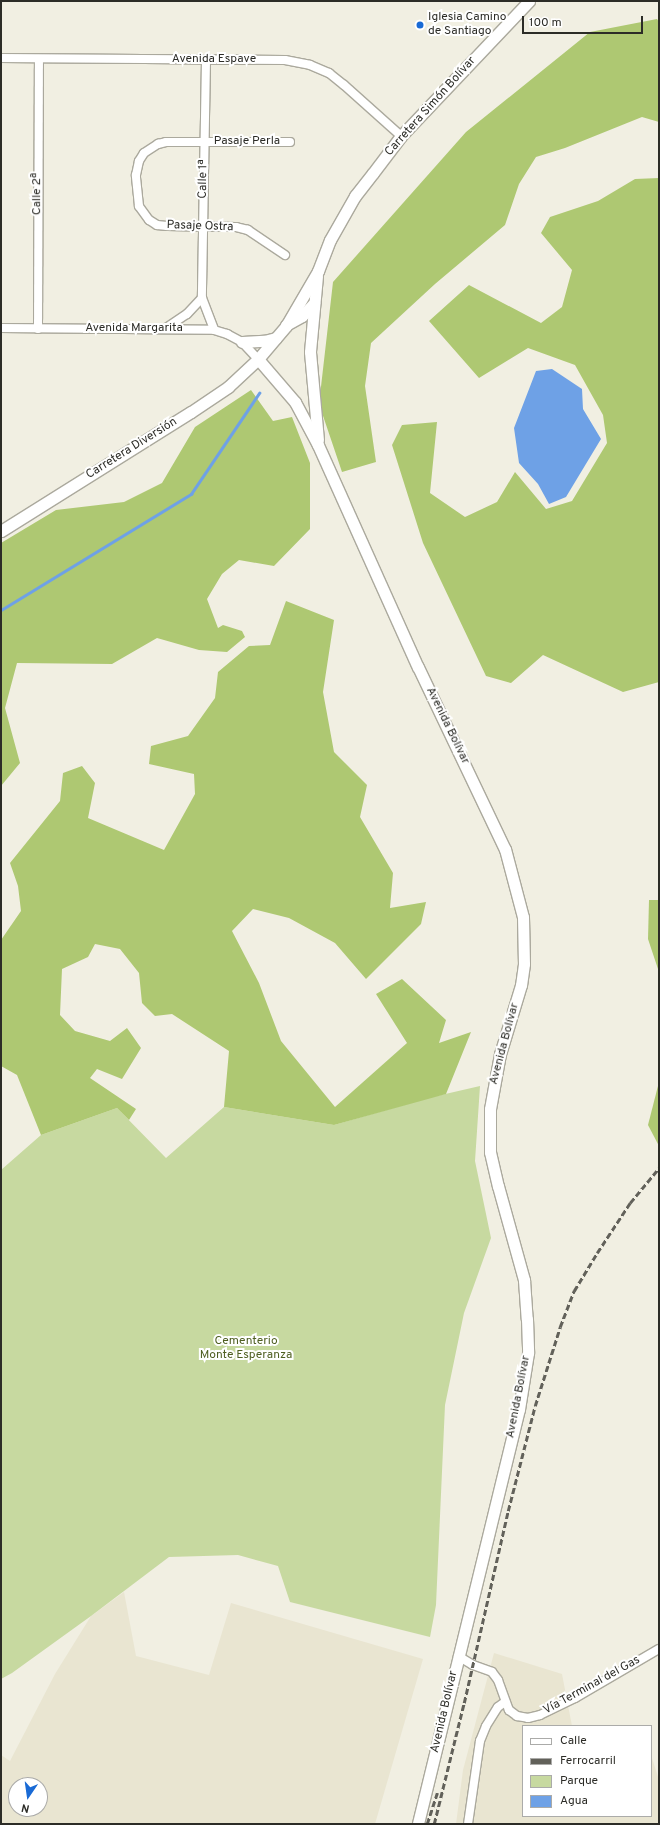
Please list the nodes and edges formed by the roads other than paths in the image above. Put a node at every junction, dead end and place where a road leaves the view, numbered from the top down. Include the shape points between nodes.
1 (529, 1) edge
2 (1, 58) edge
3 (39, 59) junction
4 (206, 60) junction
5 (401, 136) junction
6 (205, 142) junction
7 (290, 142) dead end
8 (203, 226) junction
9 (285, 255) dead end
10 (318, 271) junction
11 (202, 298) junction
12 (314, 303) junction
13 (286, 326) junction
14 (1, 328) edge
15 (166, 328) junction
16 (38, 329) junction
17 (214, 330) junction
18 (276, 338) junction
19 (242, 342) junction
20 (258, 359) junction
21 (318, 444) junction
22 (1, 531) edge
23 (659, 1650) edge
24 (458, 1656) junction
25 (505, 1702) junction
26 (418, 1824) edge
27 (468, 1824) edge

1 - 5 main road, Carretera Simón Bolívar
2 - 3 street, Avenida Espave
3 - 4 street, Avenida Espave
3 - 16 street, Calle 2ª
4 - 5 street, Avenida Espave via 285,60 310,65 329,73 344,84
4 - 6 street, Calle 1ª
5 - 10 main road, Carretera Simón Bolívar via 355,196 330,240
6 - 7 street, Pasaje Perla
6 - 8 street, Calle 1ª
6 - 8 street, Pasaje Ostra via 158,144 144,153 136,175 139,206 149,220 157,225
8 - 9 street, Pasaje Ostra via 248,230
8 - 11 street, Calle 1ª
10 - 12 main road
10 - 13 main road, Carretera Simón Bolívar
11 - 15 street via 187,314
11 - 17 street
12 - 13 main road, Carretera Simón Bolívar via 302,316
12 - 21 main road via 310,334 310,366
13 - 18 main road, Carretera Simón Bolívar
14 - 16 street, Avenida Margarita
15 - 16 street, Avenida Margarita
15 - 17 street, Avenida Margarita
17 - 19 street, Avenida Margarita
18 - 19 main road
18 - 20 main road, Carretera Simón Bolívar
19 - 20 street, Avenida Margarita
20 - 21 main road, Avenida Bolívar via 295,402
20 - 22 main road, Carretera Diversión via 228,387 191,412
21 - 24 main road, Avenida Bolívar via 415,660 505,849 523,917 524,964 521,985 500,1054 490,1109 490,1152 524,1280 528,1353 519,1408
23 - 25 street, Vía Terminal del Gas via 540,1715 528,1718 517,1716
24 - 25 street, Vía Terminal del Gas via 492,1672 498,1680
24 - 26 main road, Avenida Bolívar
25 - 27 street via 498,1707 480,1740

